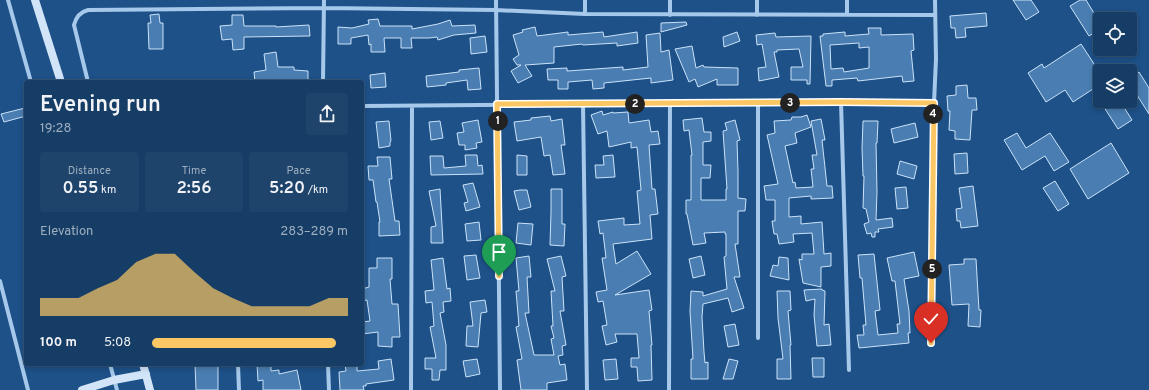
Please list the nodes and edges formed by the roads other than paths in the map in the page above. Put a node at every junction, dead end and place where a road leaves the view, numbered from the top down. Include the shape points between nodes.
1 (8, 0) edge
2 (35, 0) edge
3 (324, 0) edge
4 (496, 0) edge
5 (585, 0) edge
6 (670, 0) edge
7 (757, 0) edge
8 (847, 0) edge
9 (935, 0) edge
10 (324, 8) junction
11 (496, 10) junction
12 (585, 14) junction
13 (757, 14) junction
14 (847, 14) junction
15 (670, 15) junction
16 (935, 15) junction
17 (30, 80) edge
18 (60, 80) edge
19 (88, 80) edge
20 (323, 80) edge
21 (841, 102) junction
22 (670, 103) junction
23 (758, 103) junction
24 (934, 103) junction
25 (497, 104) junction
26 (583, 104) junction
27 (364, 106) edge
28 (412, 106) junction
29 (0, 281) edge
30 (758, 338) dead end
31 (931, 343) dead end
32 (110, 366) edge
33 (144, 366) edge
34 (238, 366) edge
35 (328, 366) edge
36 (849, 370) dead end
37 (146, 374) junction
38 (114, 380) junction
39 (28, 390) edge
40 (82, 390) edge
41 (117, 390) edge
42 (150, 390) edge
43 (238, 390) edge
44 (329, 390) edge
45 (411, 390) edge
46 (500, 390) edge
47 (587, 390) edge
48 (668, 390) edge

1 - 17 street
2 - 18 street
3 - 10 street
4 - 11 street
5 - 12 street
6 - 15 street
7 - 13 street
8 - 14 street
9 - 16 street
10 - 11 street
10 - 19 street via 82,11 74,25
10 - 20 street
11 - 12 street
11 - 25 street
12 - 15 street
13 - 14 street
13 - 15 street
14 - 16 street
16 - 24 street
21 - 23 street
21 - 24 street
21 - 36 street
22 - 23 street
22 - 26 street
22 - 48 street
23 - 30 street
24 - 31 street
25 - 26 street
25 - 28 street
25 - 46 street
26 - 47 street
27 - 28 street
28 - 45 street
29 - 39 street
32 - 38 street
33 - 37 street
34 - 43 street
35 - 44 street
37 - 38 street
37 - 42 street
38 - 40 street
38 - 41 street

